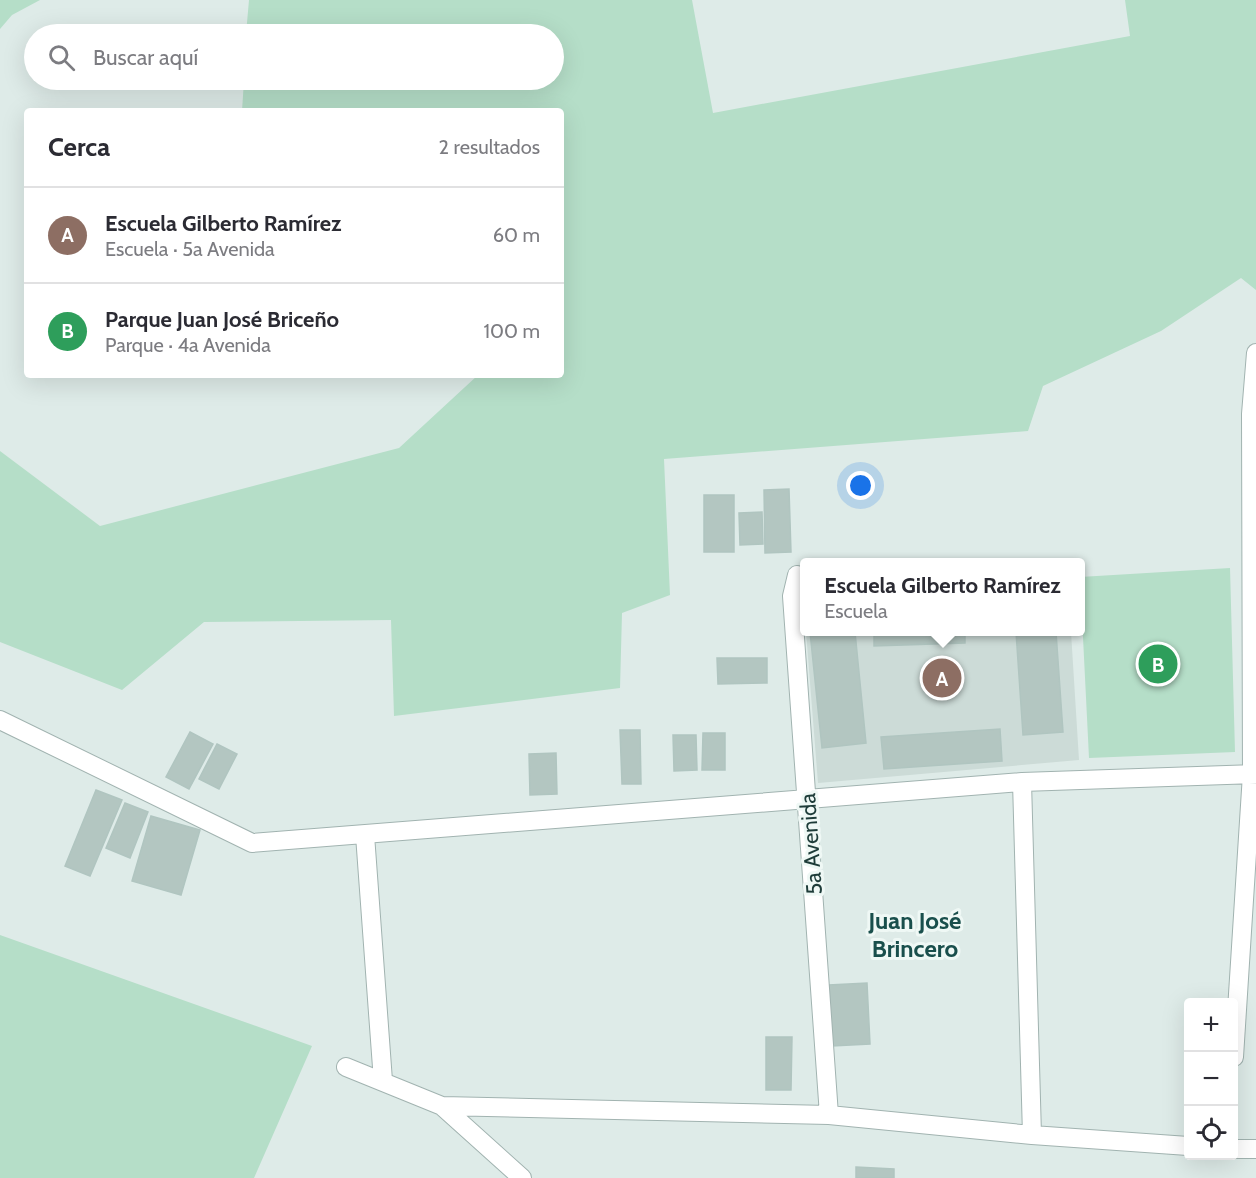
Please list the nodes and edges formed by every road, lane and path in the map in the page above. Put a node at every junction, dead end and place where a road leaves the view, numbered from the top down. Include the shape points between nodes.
1 (1256, 353) edge
2 (797, 575) dead end
3 (0, 720) edge
4 (1254, 774) edge
5 (1022, 782) junction
6 (808, 800) junction
7 (365, 835) junction
8 (1233, 1052) edge
9 (346, 1067) dead end
10 (382, 1082) junction
11 (442, 1106) junction
12 (829, 1115) junction
13 (1032, 1136) junction
14 (1184, 1146) edge
15 (1238, 1149) edge
16 (1256, 1149) edge
17 (522, 1178) edge

1 - 4 street via 1251,414
2 - 6 street, 5a Avenida via 792,596
3 - 7 street via 252,843
4 - 5 street
4 - 8 street
5 - 6 street
5 - 13 street
6 - 7 street
6 - 12 street, 5a Avenida
7 - 10 street
9 - 10 street
10 - 11 street
11 - 12 street
11 - 17 street
12 - 13 street
13 - 14 street
15 - 16 street

